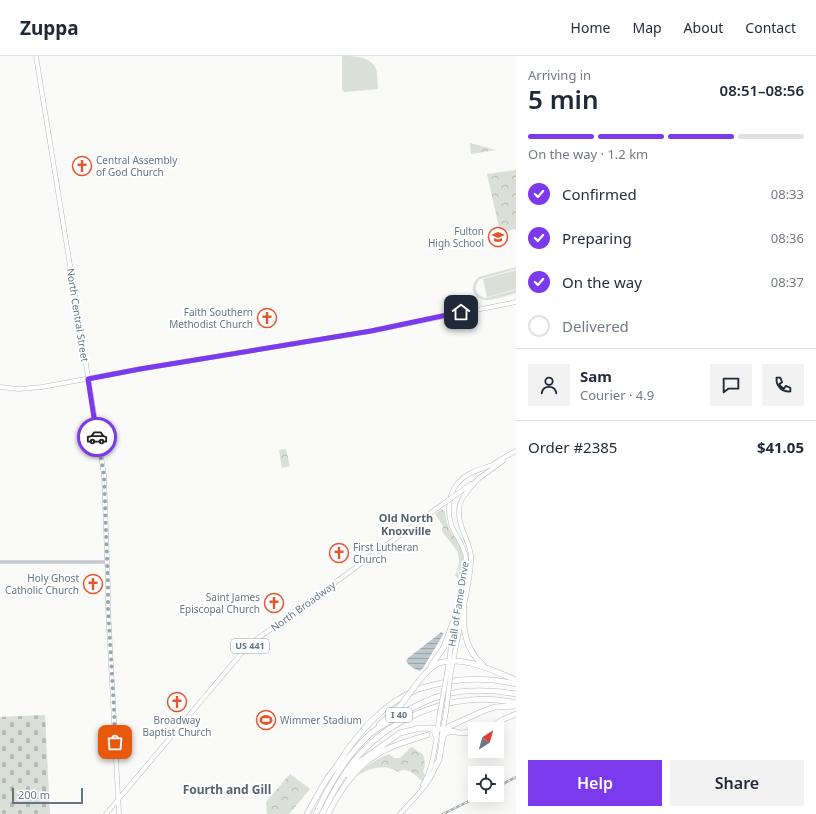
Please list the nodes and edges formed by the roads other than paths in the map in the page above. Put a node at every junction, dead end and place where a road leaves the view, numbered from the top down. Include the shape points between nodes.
1 (36, 56) edge
2 (516, 302) edge
3 (88, 379) junction
4 (0, 387) edge
5 (516, 451) edge
6 (498, 464) junction
7 (479, 470) junction
8 (480, 477) junction
9 (0, 562) edge
10 (107, 562) junction
11 (464, 609) junction
12 (456, 614) junction
13 (451, 661) junction
14 (489, 669) junction
15 (449, 672) junction
16 (425, 674) junction
17 (505, 678) junction
18 (516, 680) edge
19 (516, 684) edge
20 (516, 694) edge
21 (516, 704) edge
22 (516, 714) edge
23 (499, 722) edge
24 (448, 727) dead end
25 (431, 728) junction
26 (440, 729) junction
27 (458, 732) junction
28 (468, 732) edge
29 (369, 735) junction
30 (427, 735) dead end
31 (436, 736) junction
32 (435, 767) junction
33 (335, 790) junction
34 (418, 793) junction
35 (334, 798) junction
36 (118, 800) junction
37 (326, 812) edge
38 (106, 814) edge
39 (119, 814) edge
40 (307, 814) edge
41 (316, 814) edge
42 (400, 814) edge

1 - 3 main road, North Central Street
2 - 3 main road via 371,331
3 - 4 main road via 42,387
3 - 10 main road, North Central Street via 104,475
5 - 6 main road, North Broadway / US 441
5 - 7 main road, Hall of Fame Drive
6 - 7 main road
6 - 8 main road, North Broadway / US 441
7 - 12 main road, Hall of Fame Drive via 469,474 456,486 448,507 452,527 464,549 466,559
8 - 11 main road, Hall of Fame Drive via 461,500 458,510 471,555
8 - 36 main road, North Broadway / US 441, bridge via 245,650
9 - 10 street
10 - 36 main road, North Central Street
11 - 13 main road, Hall of Fame Drive
11 - 14 highway via 466,642 477,660
12 - 13 main road, Hall of Fame Drive
12 - 16 highway via 444,647
13 - 14 highway via 476,664
13 - 15 main road, Hall of Fame Drive
13 - 16 highway via 436,664
14 - 17 highway
15 - 26 main road, Hall of Fame Drive, bridge via 440,712
15 - 26 main road, Hall of Fame Drive, bridge via 446,712
16 - 29 highway, bridge via 400,706
17 - 18 highway
17 - 19 highway
17 - 40 highway via 441,683 405,695 390,705 367,724 350,746
20 - 29 highway, I 40 via 479,691 442,695 402,713
21 - 24 highway via 483,711
21 - 33 highway, I 40 via 472,699 422,712 391,727 374,741 350,766
22 - 23 highway
25 - 26 highway
25 - 31 highway
25 - 33 highway via 400,733 358,763
26 - 27 highway
26 - 31 main road, Hall of Fame Drive
26 - 32 main road, Hall of Fame Drive
27 - 28 highway
27 - 32 highway via 448,732 444,735
29 - 41 highway, I 40 via 346,762 326,792
30 - 35 highway via 372,757 357,770
31 - 34 main road, Hall of Fame Drive via 429,771
32 - 34 main road, Hall of Fame Drive via 432,777
33 - 35 highway, I 40
34 - 42 main road, Hall of Fame Drive
35 - 37 highway, I 40
36 - 38 main road, North Broadway / US 441
36 - 39 main road, North Central Street

